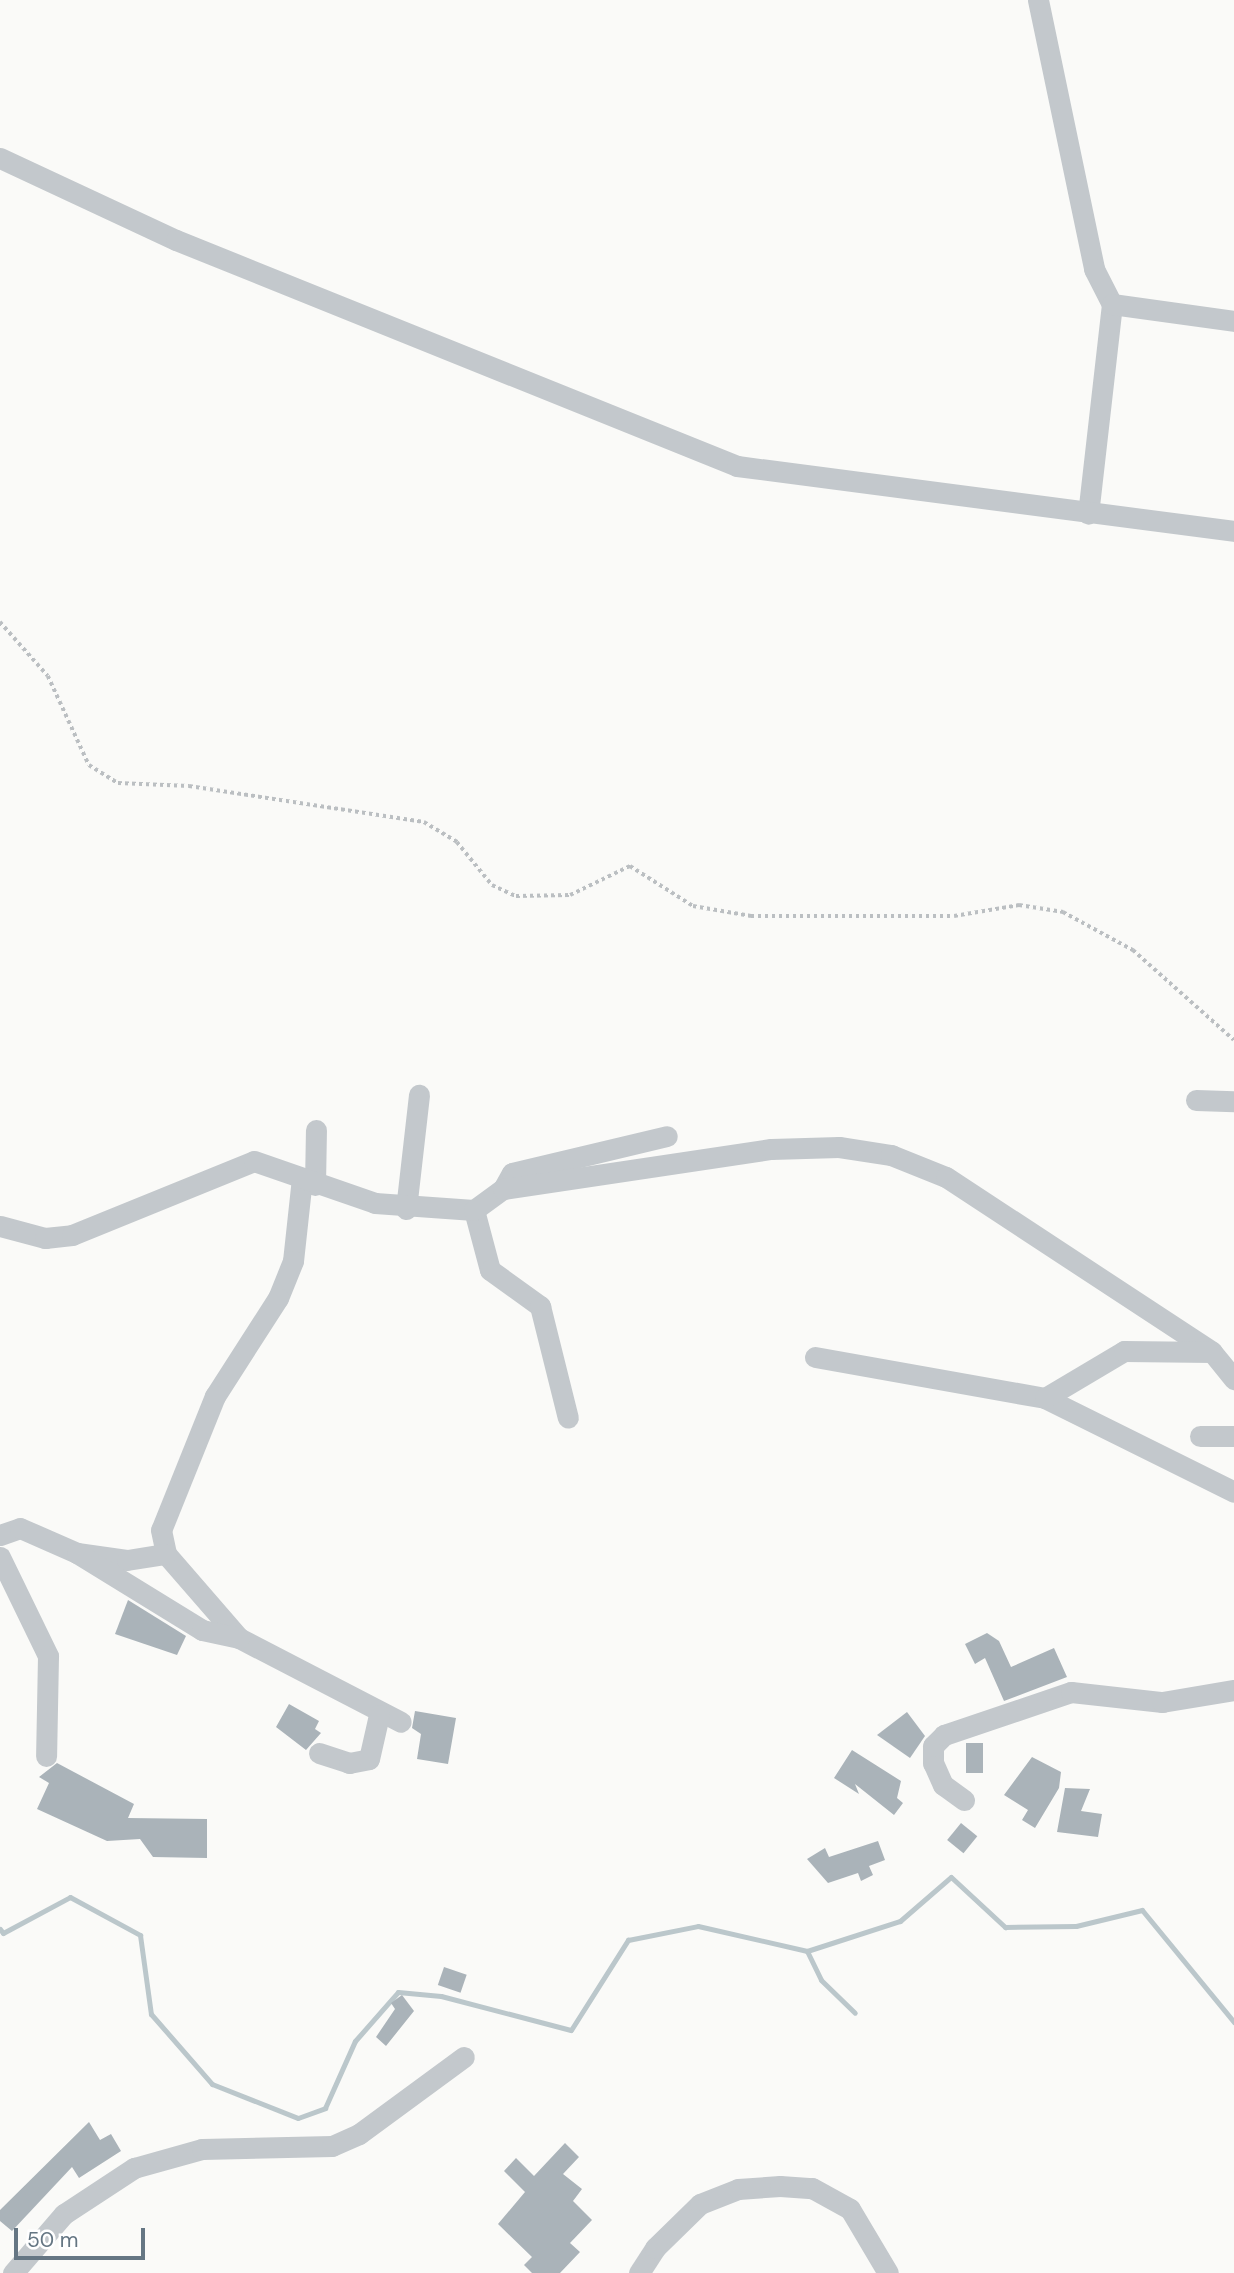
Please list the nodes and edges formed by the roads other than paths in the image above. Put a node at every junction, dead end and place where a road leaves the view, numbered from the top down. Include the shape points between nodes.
1 (1038, 0) edge
2 (0, 159) edge
3 (1112, 304) junction
4 (1234, 321) edge
5 (1088, 513) junction
6 (1234, 531) edge
7 (419, 1095) dead end
8 (1196, 1100) dead end
9 (1234, 1101) edge
10 (316, 1130) dead end
11 (667, 1136) dead end
12 (308, 1182) junction
13 (503, 1189) junction
14 (406, 1209) junction
15 (474, 1210) junction
16 (0, 1226) edge
17 (1212, 1352) junction
18 (815, 1357) dead end
19 (1234, 1379) edge
20 (1045, 1398) junction
21 (568, 1418) dead end
22 (1200, 1436) dead end
23 (1234, 1436) edge
24 (1234, 1492) edge
25 (0, 1535) edge
26 (77, 1553) junction
27 (166, 1554) junction
28 (0, 1557) edge
29 (239, 1638) junction
30 (1234, 1690) edge
31 (379, 1715) junction
32 (401, 1722) dead end
33 (319, 1753) dead end
34 (46, 1756) dead end
35 (964, 1800) dead end
36 (464, 2057) dead end
37 (13, 2273) edge
38 (639, 2273) edge
39 (888, 2273) edge

1 - 3 street via 1094,269
2 - 5 street via 176,240 737,466
3 - 4 street
3 - 5 street
5 - 6 street
7 - 14 street
8 - 9 street
10 - 12 street
11 - 13 street via 512,1173
12 - 14 street
12 - 16 street via 275,1163 236,1164 72,1235 45,1238
12 - 27 street via 293,1261 278,1298 215,1396 169,1504 161,1530
13 - 15 street
13 - 17 street via 771,1149 839,1147 891,1155 946,1177
14 - 15 street
15 - 21 street via 490,1270 540,1306
17 - 19 street
17 - 20 street via 1124,1351
18 - 20 street
20 - 24 street
22 - 23 street
25 - 26 street via 20,1528
26 - 27 street via 127,1560
26 - 29 street via 202,1630
27 - 29 street
28 - 34 street via 48,1656
29 - 31 street
30 - 35 street via 1162,1702 1072,1692 944,1735 933,1746 933,1763 943,1785
31 - 32 street
31 - 33 street via 369,1759 349,1763
36 - 37 street via 359,2134 332,2146 202,2149 134,2168 64,2214
38 - 39 street via 655,2248 700,2204 738,2189 780,2186 812,2188 850,2209

